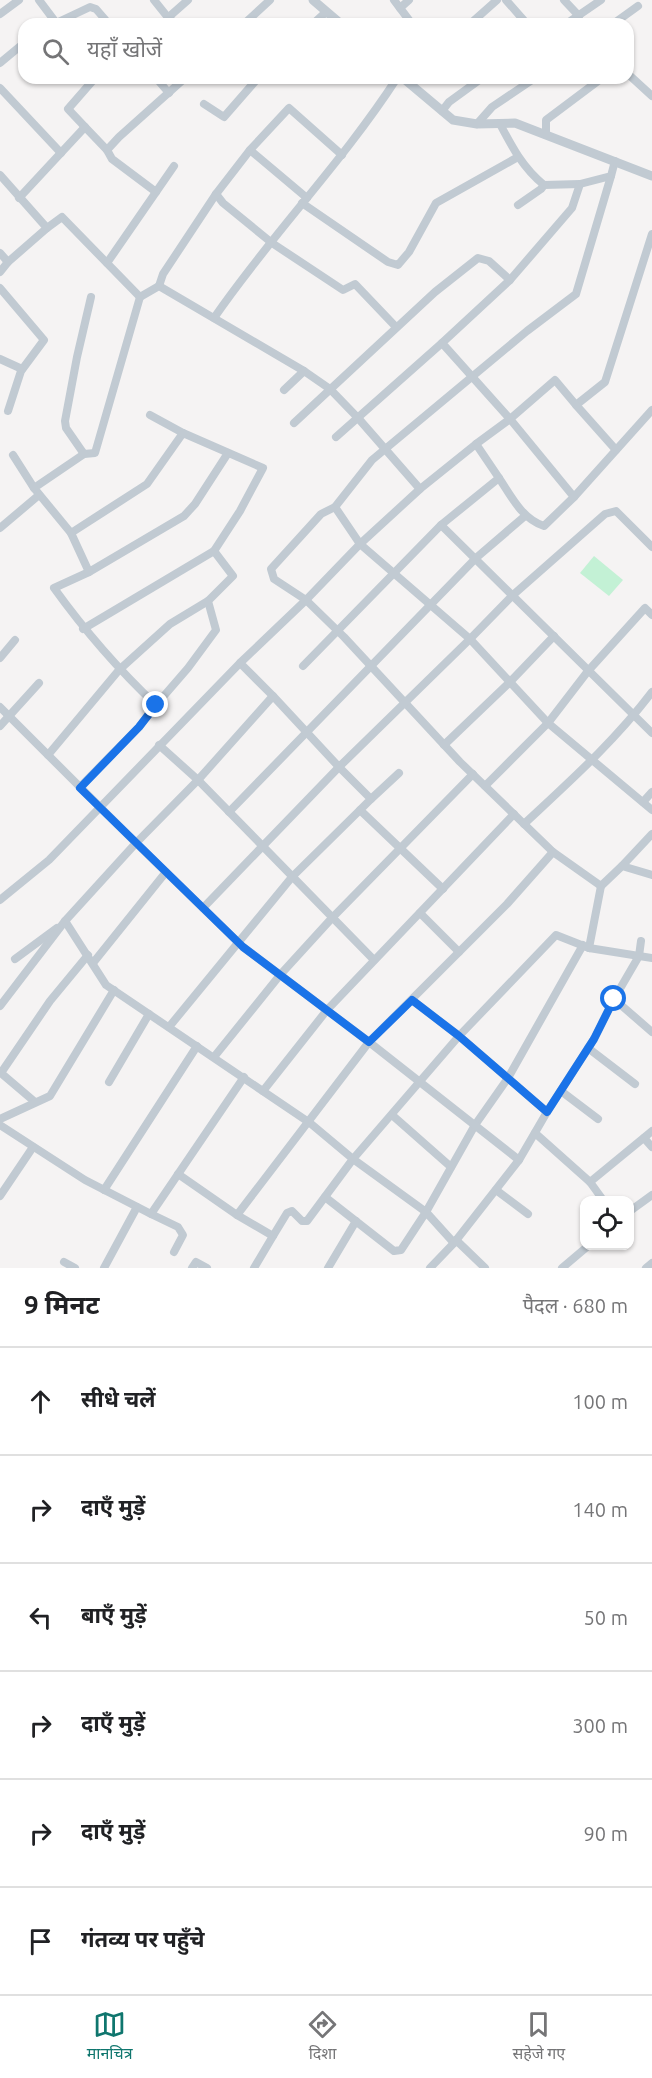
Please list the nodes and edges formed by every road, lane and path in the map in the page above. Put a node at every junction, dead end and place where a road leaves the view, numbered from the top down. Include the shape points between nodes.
1 (19, 0) edge
2 (39, 0) edge
3 (154, 0) edge
4 (188, 0) edge
5 (270, 0) edge
6 (313, 0) edge
7 (394, 0) edge
8 (409, 0) edge
9 (497, 0) edge
10 (506, 0) edge
11 (564, 0) edge
12 (601, 0) edge
13 (638, 6) dead end
14 (400, 8) junction
15 (326, 12) junction
16 (0, 14) edge
17 (579, 16) junction
18 (52, 18) edge
19 (68, 18) edge
20 (104, 18) edge
21 (168, 18) edge
22 (171, 18) edge
23 (250, 18) edge
24 (320, 18) edge
25 (334, 18) edge
26 (408, 18) edge
27 (477, 18) edge
28 (522, 18) edge
29 (576, 18) edge
30 (621, 18) edge
31 (18, 48) edge
32 (0, 63) edge
33 (634, 80) edge
34 (90, 84) edge
35 (161, 84) edge
36 (179, 84) edge
37 (253, 84) edge
38 (393, 84) edge
39 (410, 84) edge
40 (474, 84) edge
41 (526, 84) edge
42 (594, 84) edge
43 (0, 88) edge
44 (169, 93) junction
45 (652, 96) edge
46 (204, 104) dead end
47 (442, 111) junction
48 (477, 124) junction
49 (500, 124) junction
50 (86, 128) junction
51 (546, 135) junction
52 (107, 150) junction
53 (250, 150) junction
54 (61, 153) junction
55 (342, 155) junction
56 (518, 157) junction
57 (615, 161) junction
58 (174, 166) dead end
59 (0, 176) edge
60 (611, 176) junction
61 (652, 176) edge
62 (580, 184) junction
63 (544, 185) junction
64 (156, 192) junction
65 (216, 194) junction
66 (19, 198) junction
67 (304, 201) junction
68 (518, 205) dead end
69 (47, 228) junction
70 (652, 234) edge
71 (271, 242) junction
72 (0, 253) edge
73 (8, 262) junction
74 (107, 263) junction
75 (0, 272) edge
76 (510, 280) junction
77 (159, 286) junction
78 (0, 288) edge
79 (91, 297) dead end
80 (140, 297) junction
81 (214, 318) junction
82 (396, 327) junction
83 (442, 343) junction
84 (0, 359) edge
85 (22, 369) junction
86 (304, 371) junction
87 (472, 377) junction
88 (330, 389) junction
89 (284, 390) dead end
90 (576, 405) junction
91 (652, 410) edge
92 (8, 411) dead end
93 (150, 416) dead end
94 (358, 418) junction
95 (510, 419) junction
96 (294, 423) dead end
97 (183, 433) junction
98 (336, 437) dead end
99 (476, 444) junction
100 (385, 450) junction
101 (616, 450) junction
102 (228, 453) junction
103 (84, 454) junction
104 (13, 455) dead end
105 (499, 478) junction
106 (420, 489) junction
107 (37, 491) junction
108 (574, 497) junction
109 (334, 507) junction
110 (525, 516) junction
111 (441, 525) junction
112 (0, 528) edge
113 (71, 533) junction
114 (360, 544) junction
115 (652, 547) edge
116 (214, 550) junction
117 (476, 558) junction
118 (89, 572) junction
119 (394, 572) junction
120 (513, 595) junction
121 (306, 600) junction
122 (208, 601) junction
123 (652, 602) edge
124 (432, 605) junction
125 (645, 608) junction
126 (652, 615) edge
127 (83, 629) junction
128 (338, 630) junction
129 (554, 636) junction
130 (470, 639) junction
131 (15, 640) dead end
132 (0, 658) edge
133 (240, 663) junction
134 (303, 666) dead end
135 (372, 666) junction
136 (119, 670) junction
137 (588, 671) junction
138 (510, 682) junction
139 (39, 683) dead end
140 (652, 692) edge
141 (273, 696) junction
142 (405, 703) junction
143 (156, 705) junction
144 (0, 707) edge
145 (9, 716) junction
146 (634, 716) junction
147 (548, 723) junction
148 (0, 726) edge
149 (306, 731) junction
150 (652, 733) edge
151 (159, 745) junction
152 (444, 745) junction
153 (48, 755) junction
154 (592, 760) junction
155 (339, 767) junction
156 (399, 773) dead end
157 (473, 774) junction
158 (198, 780) junction
159 (485, 786) junction
160 (80, 788) junction
161 (652, 792) edge
162 (371, 799) junction
163 (643, 801) junction
164 (99, 806) junction
165 (360, 810) junction
166 (652, 810) edge
167 (229, 812) junction
168 (514, 814) junction
169 (524, 824) junction
170 (652, 834) edge
171 (136, 843) junction
172 (261, 847) junction
173 (401, 848) junction
174 (554, 852) junction
175 (622, 866) junction
176 (166, 872) junction
177 (652, 875) edge
178 (292, 877) junction
179 (601, 886) junction
180 (444, 889) junction
181 (0, 900) edge
182 (203, 908) junction
183 (420, 913) junction
184 (332, 918) junction
185 (65, 921) junction
186 (641, 941) dead end
187 (239, 943) junction
188 (586, 946) junction
189 (459, 952) junction
190 (88, 955) junction
191 (639, 956) junction
192 (652, 958) edge
193 (15, 959) dead end
194 (374, 960) junction
195 (93, 963) junction
196 (280, 975) junction
197 (114, 990) junction
198 (614, 999) junction
199 (412, 1000) junction
200 (0, 1006) edge
201 (327, 1010) junction
202 (149, 1014) junction
203 (169, 1027) junction
204 (652, 1032) edge
205 (459, 1036) junction
206 (369, 1042) junction
207 (197, 1046) junction
208 (588, 1048) junction
209 (214, 1057) junction
210 (244, 1077) junction
211 (508, 1078) junction
212 (419, 1081) junction
213 (109, 1082) dead end
214 (635, 1084) dead end
215 (263, 1091) junction
216 (561, 1091) junction
217 (35, 1102) junction
218 (547, 1112) junction
219 (393, 1115) junction
220 (0, 1119) edge
221 (598, 1119) dead end
222 (310, 1122) junction
223 (0, 1125) edge
224 (475, 1125) junction
225 (652, 1131) edge
226 (535, 1133) junction
227 (644, 1138) junction
228 (33, 1147) junction
229 (652, 1147) edge
230 (353, 1159) junction
231 (519, 1160) junction
232 (452, 1167) junction
233 (178, 1174) junction
234 (590, 1182) junction
235 (104, 1190) junction
236 (496, 1190) junction
237 (652, 1195) edge
238 (0, 1196) edge
239 (600, 1196) edge
240 (325, 1197) junction
241 (137, 1207) junction
242 (634, 1209) edge
243 (426, 1212) junction
244 (151, 1214) junction
245 (528, 1214) dead end
246 (237, 1215) junction
247 (356, 1221) junction
248 (273, 1236) junction
249 (455, 1242) junction
250 (582, 1250) edge
251 (174, 1252) dead end
252 (64, 1262) dead end
253 (652, 1263) edge
254 (75, 1268) edge
255 (104, 1268) edge
256 (192, 1268) edge
257 (207, 1268) edge
258 (254, 1268) edge
259 (328, 1268) edge
260 (430, 1268) edge
261 (486, 1268) edge
262 (562, 1268) edge
263 (646, 1268) edge

1 - 16 street
2 - 18 street
3 - 21 street
4 - 22 street
5 - 23 street
6 - 15 street
7 - 14 street
8 - 14 street
9 - 27 street
10 - 28 street
11 - 17 street
12 - 17 street
13 - 30 street
14 - 26 street
15 - 24 street
15 - 25 street
17 - 29 street
19 - 20 street via 90,7
31 - 32 street
33 - 45 street
34 - 50 street via 68,109
35 - 44 street
36 - 44 street
37 - 46 street via 224,117
38 - 55 street
39 - 47 street
40 - 47 street
41 - 48 street via 492,107
42 - 51 street via 546,120
43 - 54 street
44 - 52 street
47 - 48 street via 453,120
48 - 49 street
49 - 51 street via 515,123
49 - 56 street
50 - 52 street
50 - 54 street
51 - 57 street
52 - 64 street via 112,159
53 - 55 street via 289,108
53 - 65 street
53 - 67 street
54 - 66 street
55 - 67 street
56 - 63 street
56 - 67 street via 436,204 398,265 388,262
57 - 60 street
57 - 61 street
58 - 64 street
59 - 66 street
60 - 62 street
60 - 87 street via 576,294
62 - 63 street
62 - 76 street via 572,208
63 - 68 street
64 - 74 street
65 - 71 street
65 - 77 street
66 - 69 street
67 - 71 street
69 - 73 street
69 - 74 street via 62,217
70 - 90 street via 605,382
71 - 81 street
71 - 82 street via 343,290 355,284
72 - 73 street
73 - 75 street
74 - 80 street
76 - 82 street via 489,261 478,258
76 - 83 street
77 - 80 street
77 - 81 street
78 - 85 street via 44,340
79 - 103 street via 65,421
80 - 103 street via 94,453
81 - 86 street
82 - 88 street
83 - 87 street
83 - 94 street
84 - 85 street
85 - 92 street
86 - 88 street
86 - 89 street
87 - 95 street
87 - 100 street
88 - 94 street
88 - 96 street
90 - 95 street via 555,380
90 - 101 street
91 - 101 street
93 - 97 street
94 - 98 street
94 - 100 street
95 - 99 street
95 - 108 street
97 - 102 street
97 - 113 street via 147,484
99 - 105 street
99 - 106 street
100 - 106 street
100 - 109 street via 372,460
101 - 108 street
102 - 116 street via 263,468
102 - 118 street via 184,516
103 - 107 street
104 - 107 street
105 - 110 street
105 - 111 street
106 - 114 street
107 - 112 street
107 - 113 street
108 - 110 street via 544,526
109 - 114 street
109 - 121 street via 321,514 271,569 274,579
110 - 117 street
111 - 117 street
111 - 119 street
113 - 118 street
114 - 119 street
114 - 121 street
115 - 120 street via 616,511 605,514
116 - 122 street via 233,576
116 - 127 street
117 - 120 street
117 - 124 street
118 - 127 street via 54,588
119 - 124 street
119 - 128 street
120 - 129 street
120 - 130 street
121 - 128 street
121 - 133 street
122 - 136 street via 170,624
122 - 143 street via 216,630
123 - 125 street
124 - 130 street
124 - 135 street
125 - 126 street
125 - 137 street
127 - 136 street
128 - 134 street
128 - 135 street
129 - 137 street
129 - 138 street
130 - 138 street
130 - 142 street
131 - 132 street
133 - 141 street
133 - 151 street
135 - 142 street
135 - 149 street
136 - 143 street
136 - 153 street
137 - 146 street
137 - 147 street
138 - 147 street
138 - 152 street
139 - 145 street
140 - 146 street
141 - 149 street
141 - 158 street
142 - 152 street
142 - 155 street
143 - 160 street
144 - 145 street
145 - 148 street
145 - 153 street
146 - 150 street
146 - 154 street
147 - 154 street
147 - 159 street
149 - 155 street
149 - 167 street
151 - 158 street
151 - 164 street
152 - 157 street
153 - 160 street
154 - 163 street
154 - 169 street
155 - 162 street
155 - 172 street
156 - 162 street
157 - 159 street
157 - 173 street
158 - 167 street
158 - 171 street
159 - 168 street
160 - 164 street
161 - 163 street
162 - 165 street
163 - 166 street
164 - 171 street
164 - 181 street via 49,860
165 - 173 street
165 - 178 street
167 - 172 street
168 - 169 street
168 - 180 street
169 - 174 street
170 - 175 street
171 - 176 street
171 - 185 street
172 - 178 street
172 - 182 street
173 - 180 street
173 - 184 street
174 - 179 street
174 - 189 street
175 - 177 street
175 - 179 street
176 - 182 street
176 - 195 street
178 - 184 street
178 - 187 street
179 - 188 street
180 - 183 street
182 - 187 street
183 - 189 street
183 - 194 street
184 - 194 street
184 - 196 street
185 - 190 street
185 - 193 street
185 - 200 street
186 - 191 street
187 - 196 street
187 - 203 street
188 - 191 street
188 - 205 street via 556,935
188 - 211 street
189 - 199 street
190 - 195 street
190 - 217 street via 50,1001 1,1073
191 - 192 street
191 - 198 street
194 - 201 street
195 - 197 street via 106,985
196 - 201 street
196 - 209 street
197 - 202 street
197 - 217 street via 50,1096
198 - 204 street
198 - 208 street
199 - 205 street
199 - 206 street
201 - 206 street
201 - 215 street
202 - 203 street
202 - 213 street
203 - 207 street
205 - 211 street
205 - 212 street
206 - 212 street
206 - 222 street
207 - 209 street
207 - 235 street
208 - 214 street
208 - 216 street
209 - 210 street
210 - 215 street
210 - 233 street
211 - 218 street
211 - 224 street
212 - 219 street
212 - 224 street
215 - 222 street
216 - 218 street
216 - 221 street
217 - 220 street
218 - 226 street
219 - 230 street
219 - 232 street
222 - 230 street
222 - 246 street
223 - 228 street
224 - 231 street
224 - 232 street
225 - 227 street
226 - 231 street
226 - 234 street
227 - 229 street
227 - 234 street
228 - 235 street
228 - 238 street
230 - 240 street
230 - 243 street
231 - 236 street
232 - 243 street
233 - 244 street
233 - 246 street
234 - 239 street
235 - 241 street
236 - 245 street
236 - 249 street
237 - 242 street
240 - 247 street
240 - 248 street via 307,1221 292,1211 287,1213
241 - 244 street
241 - 255 street
243 - 247 street via 401,1250 394,1251
243 - 249 street
244 - 251 street via 178,1227 183,1235
246 - 248 street
247 - 259 street
248 - 258 street
249 - 260 street
249 - 261 street
250 - 262 street
252 - 254 street
253 - 263 street
256 - 257 street via 196,1262

